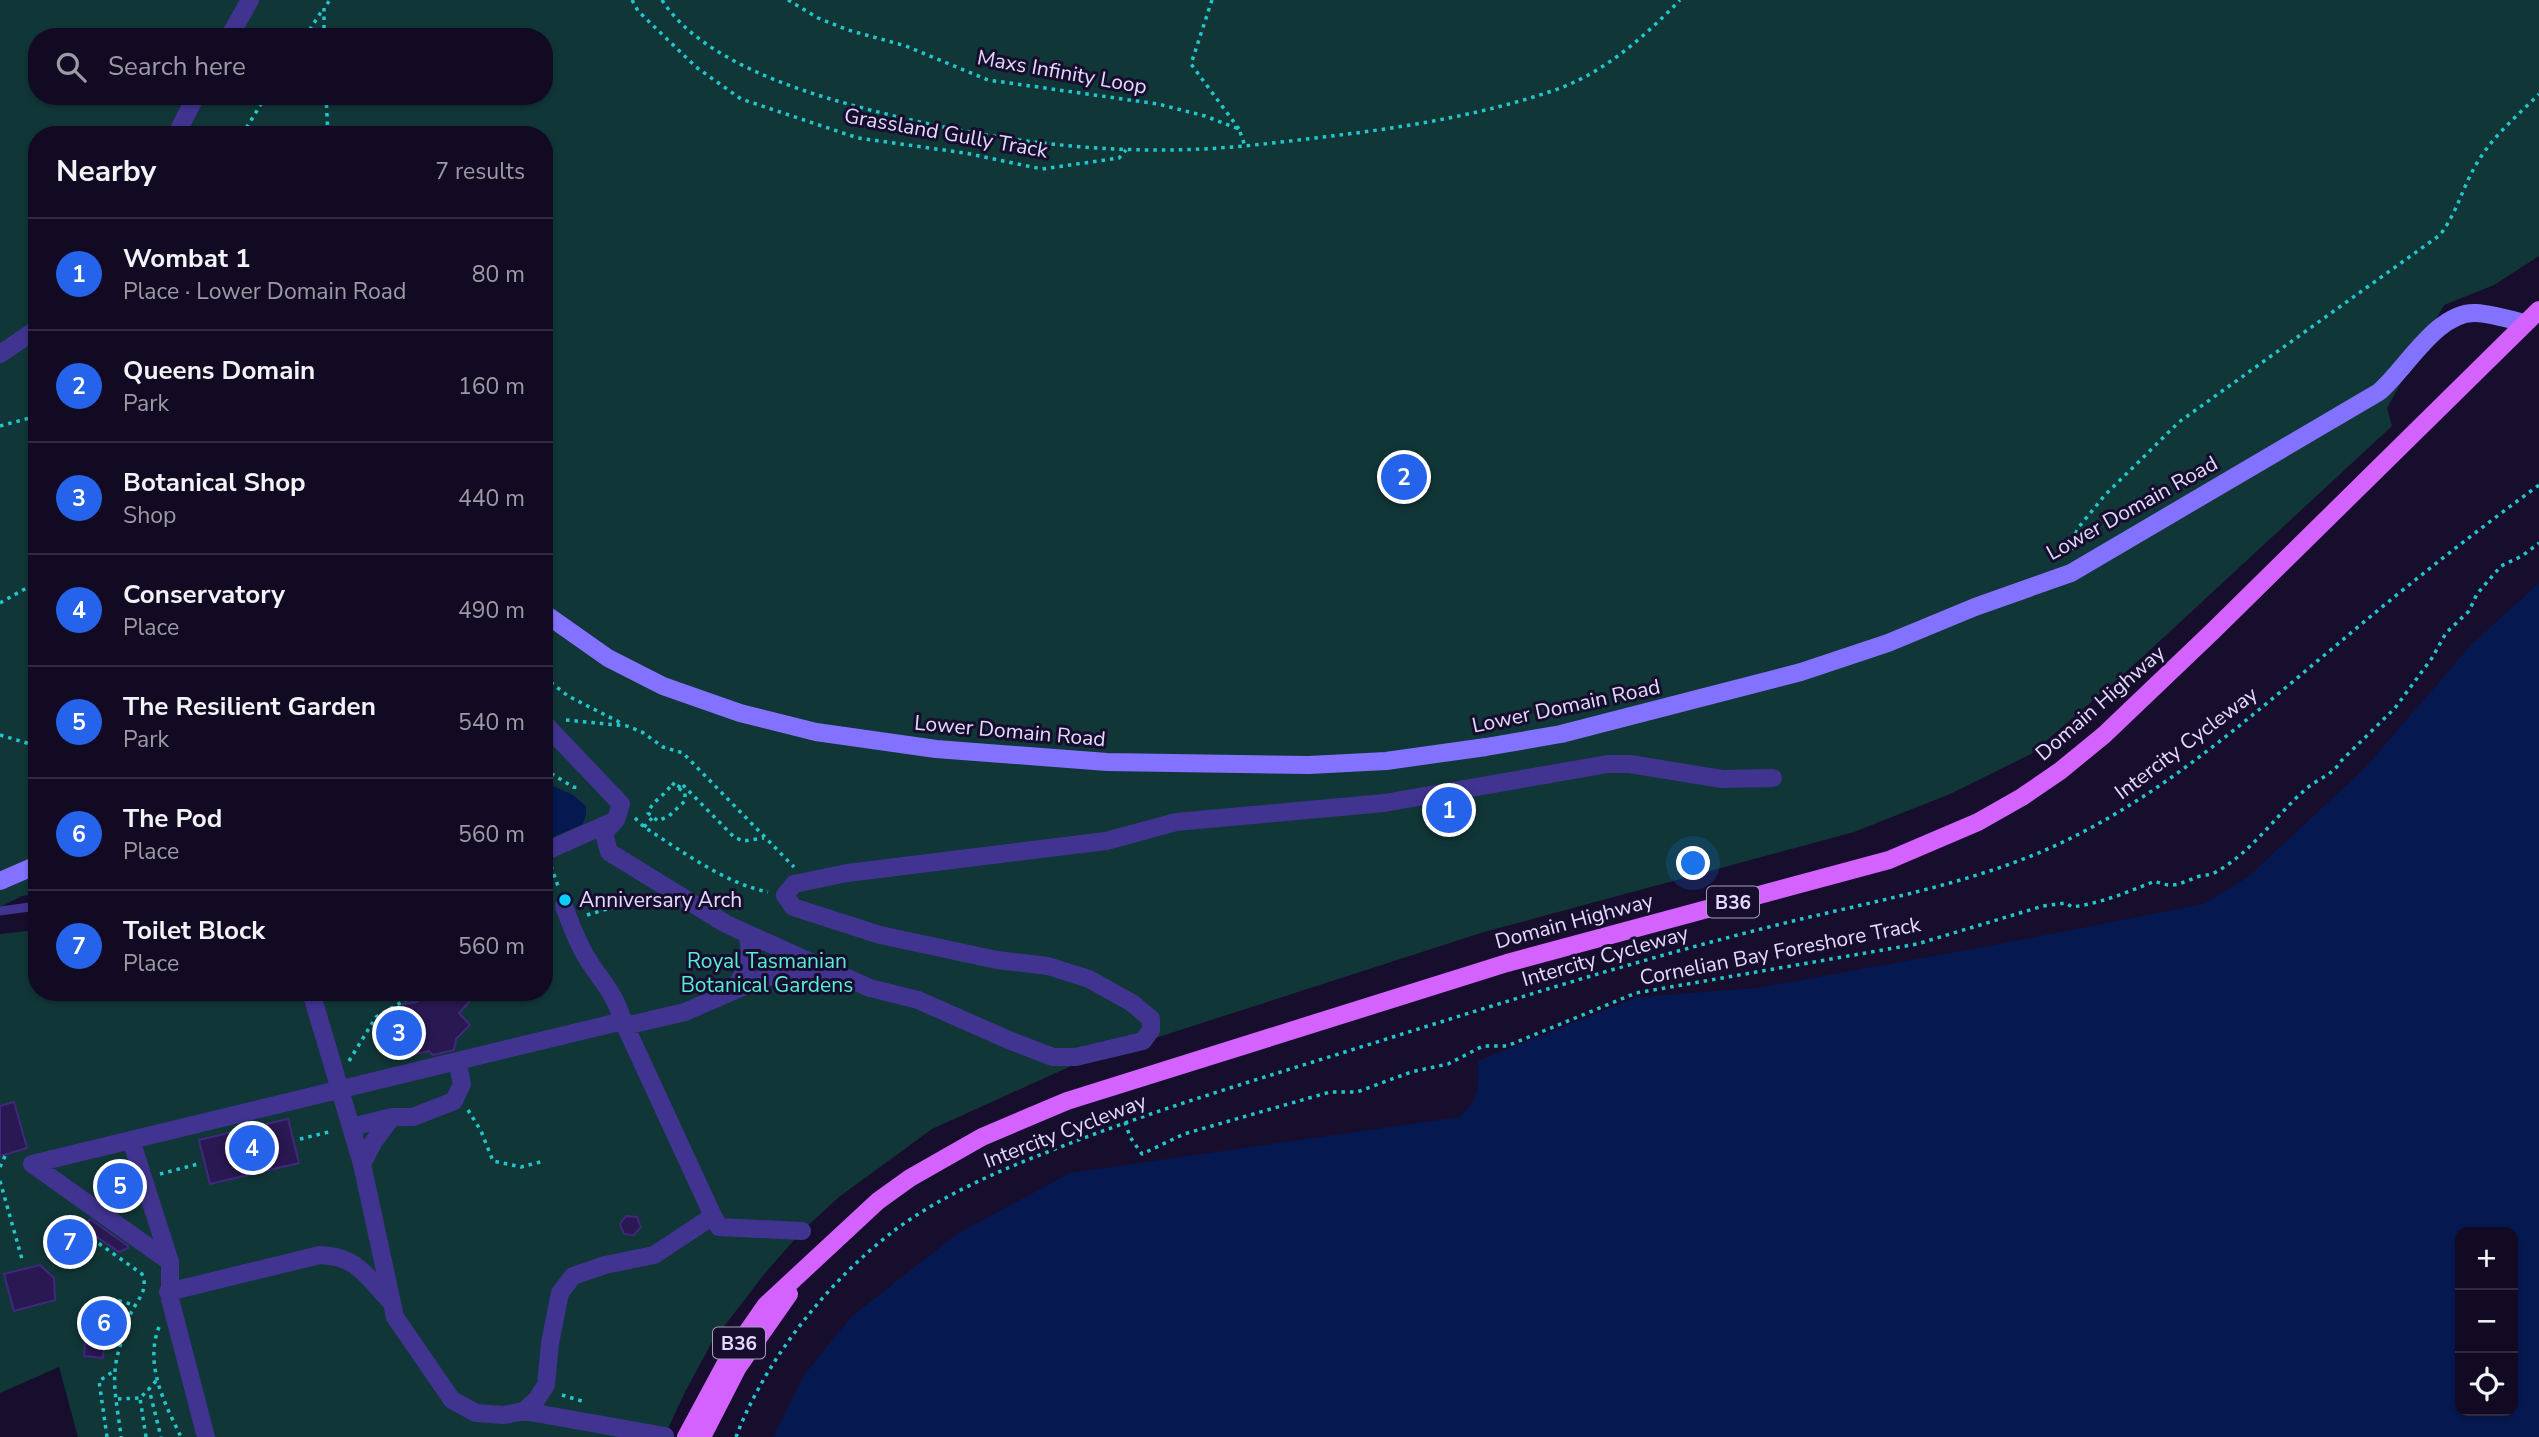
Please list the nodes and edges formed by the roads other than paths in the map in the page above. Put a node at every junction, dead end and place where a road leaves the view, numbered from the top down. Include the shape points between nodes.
1 (250, 0) edge
2 (234, 28) edge
3 (191, 105) edge
4 (181, 126) edge
5 (2539, 310) edge
6 (2524, 323) junction
7 (28, 335) edge
8 (0, 354) edge
9 (553, 619) edge
10 (553, 734) edge
11 (1773, 778) dead end
12 (618, 812) junction
13 (553, 847) edge
14 (28, 869) edge
15 (0, 881) edge
16 (28, 907) edge
17 (0, 911) edge
18 (567, 913) road end
19 (747, 934) junction
20 (838, 974) junction
21 (732, 991) junction
22 (314, 1001) edge
23 (624, 1024) junction
24 (457, 1061) junction
25 (338, 1085) junction
26 (393, 1117) junction
27 (352, 1127) junction
28 (131, 1140) junction
29 (362, 1164) junction
30 (713, 1216) junction
31 (802, 1231) dead end
32 (170, 1262) junction
33 (169, 1296) junction
34 (391, 1302) junction
35 (524, 1411) junction
36 (665, 1436) edge
37 (699, 1436) edge
38 (206, 1437) edge

1 - 2 street
3 - 4 street
5 - 6 main road, Domain Highway / B36
6 - 9 street, Lower Domain Road via 2477,313 2456,316 2379,392 2071,573 1801,672 1561,734 1486,747 1387,761 1309,765 1107,762 936,749 816,732 740,713 663,686 608,658
6 - 37 main road, Domain Highway / B36 via 2104,735 2060,771 1978,822 1889,860 1507,963 1067,1101 982,1136 878,1201 811,1263 738,1367
7 - 8 street
10 - 12 street
11 - 20 street via 1722,779 1608,764 1384,803 1176,822 1105,841 847,873 794,884 785,895 793,907 880,935 1048,966 1089,979 1151,1018 1151,1030 1143,1041 1076,1057 1053,1057 918,1000
12 - 13 street
12 - 19 street via 604,833 609,852
14 - 15 street
16 - 17 lane
18 - 23 street via 589,961 617,1000
19 - 20 street
19 - 21 street via 751,950 747,969
20 - 21 street via 791,973
21 - 23 street via 685,1012
22 - 25 street
23 - 24 street
23 - 30 street
24 - 25 street
24 - 26 street via 462,1084 454,1101 413,1117
25 - 27 street
25 - 28 street
26 - 27 street
26 - 29 street
27 - 29 street
28 - 32 street
28 - 32 street via 32,1164
29 - 34 street
30 - 31 street via 719,1227
30 - 35 street via 654,1255 573,1276 560,1293 545,1385
32 - 33 street
33 - 34 street via 327,1255 351,1260
33 - 38 street
34 - 35 street via 395,1317 452,1400 476,1413
35 - 36 street

